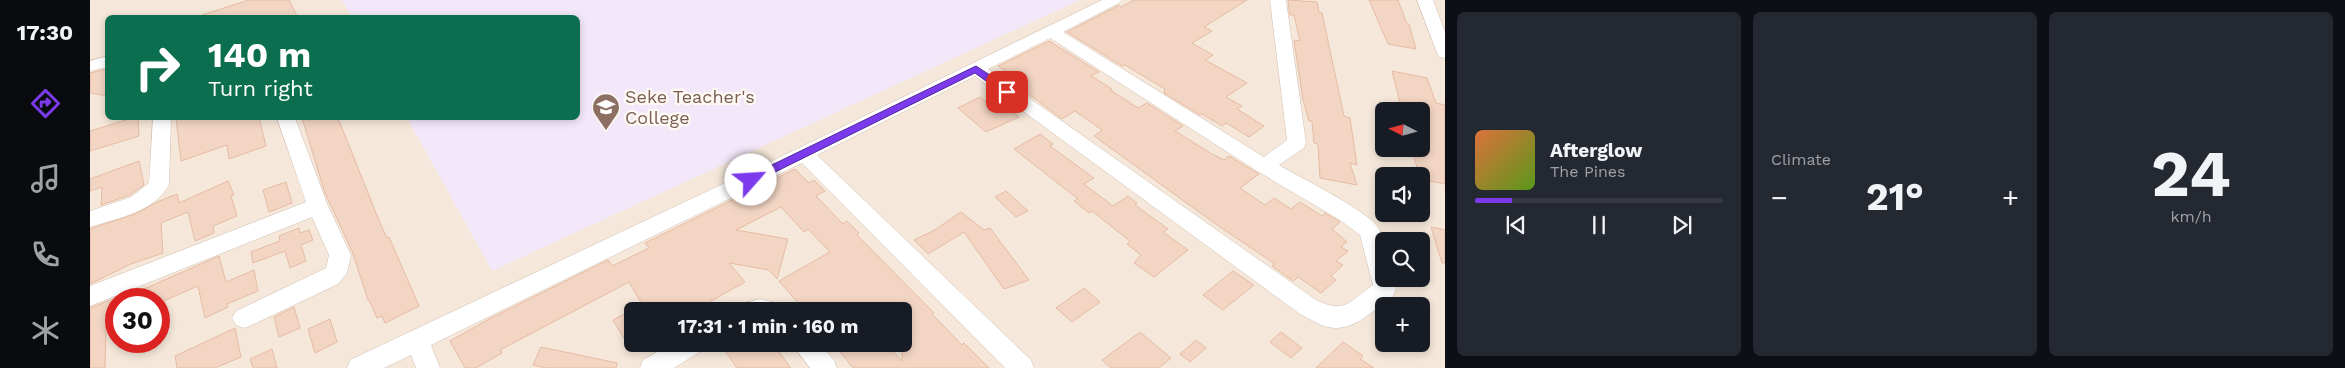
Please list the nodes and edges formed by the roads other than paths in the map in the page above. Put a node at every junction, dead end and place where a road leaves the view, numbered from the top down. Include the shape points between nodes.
1 (1114, 0) edge
2 (1278, 0) edge
3 (1434, 10) edge
4 (1052, 32) junction
5 (1445, 53) edge
6 (105, 62) edge
7 (90, 66) edge
8 (976, 69) junction
9 (162, 120) edge
10 (287, 120) edge
11 (804, 154) junction
12 (1264, 166) junction
13 (318, 206) junction
14 (90, 219) edge
15 (90, 296) edge
16 (244, 318) dead end
17 (418, 340) junction
18 (679, 352) edge
19 (811, 352) edge
20 (359, 368) edge
21 (428, 368) edge
22 (652, 368) edge
23 (825, 368) edge
24 (1022, 368) edge

1 - 4 street
2 - 12 street via 1297,143
3 - 5 street
4 - 8 street
4 - 12 street
6 - 7 street
8 - 11 street
8 - 12 street via 1308,307 1330,318 1348,316 1385,289 1369,231 1347,214
9 - 14 street via 156,191 146,199
10 - 13 street
11 - 17 street
11 - 24 street
13 - 15 street
13 - 16 street via 340,256 336,273
17 - 20 street
17 - 21 street
18 - 22 street
19 - 23 street

